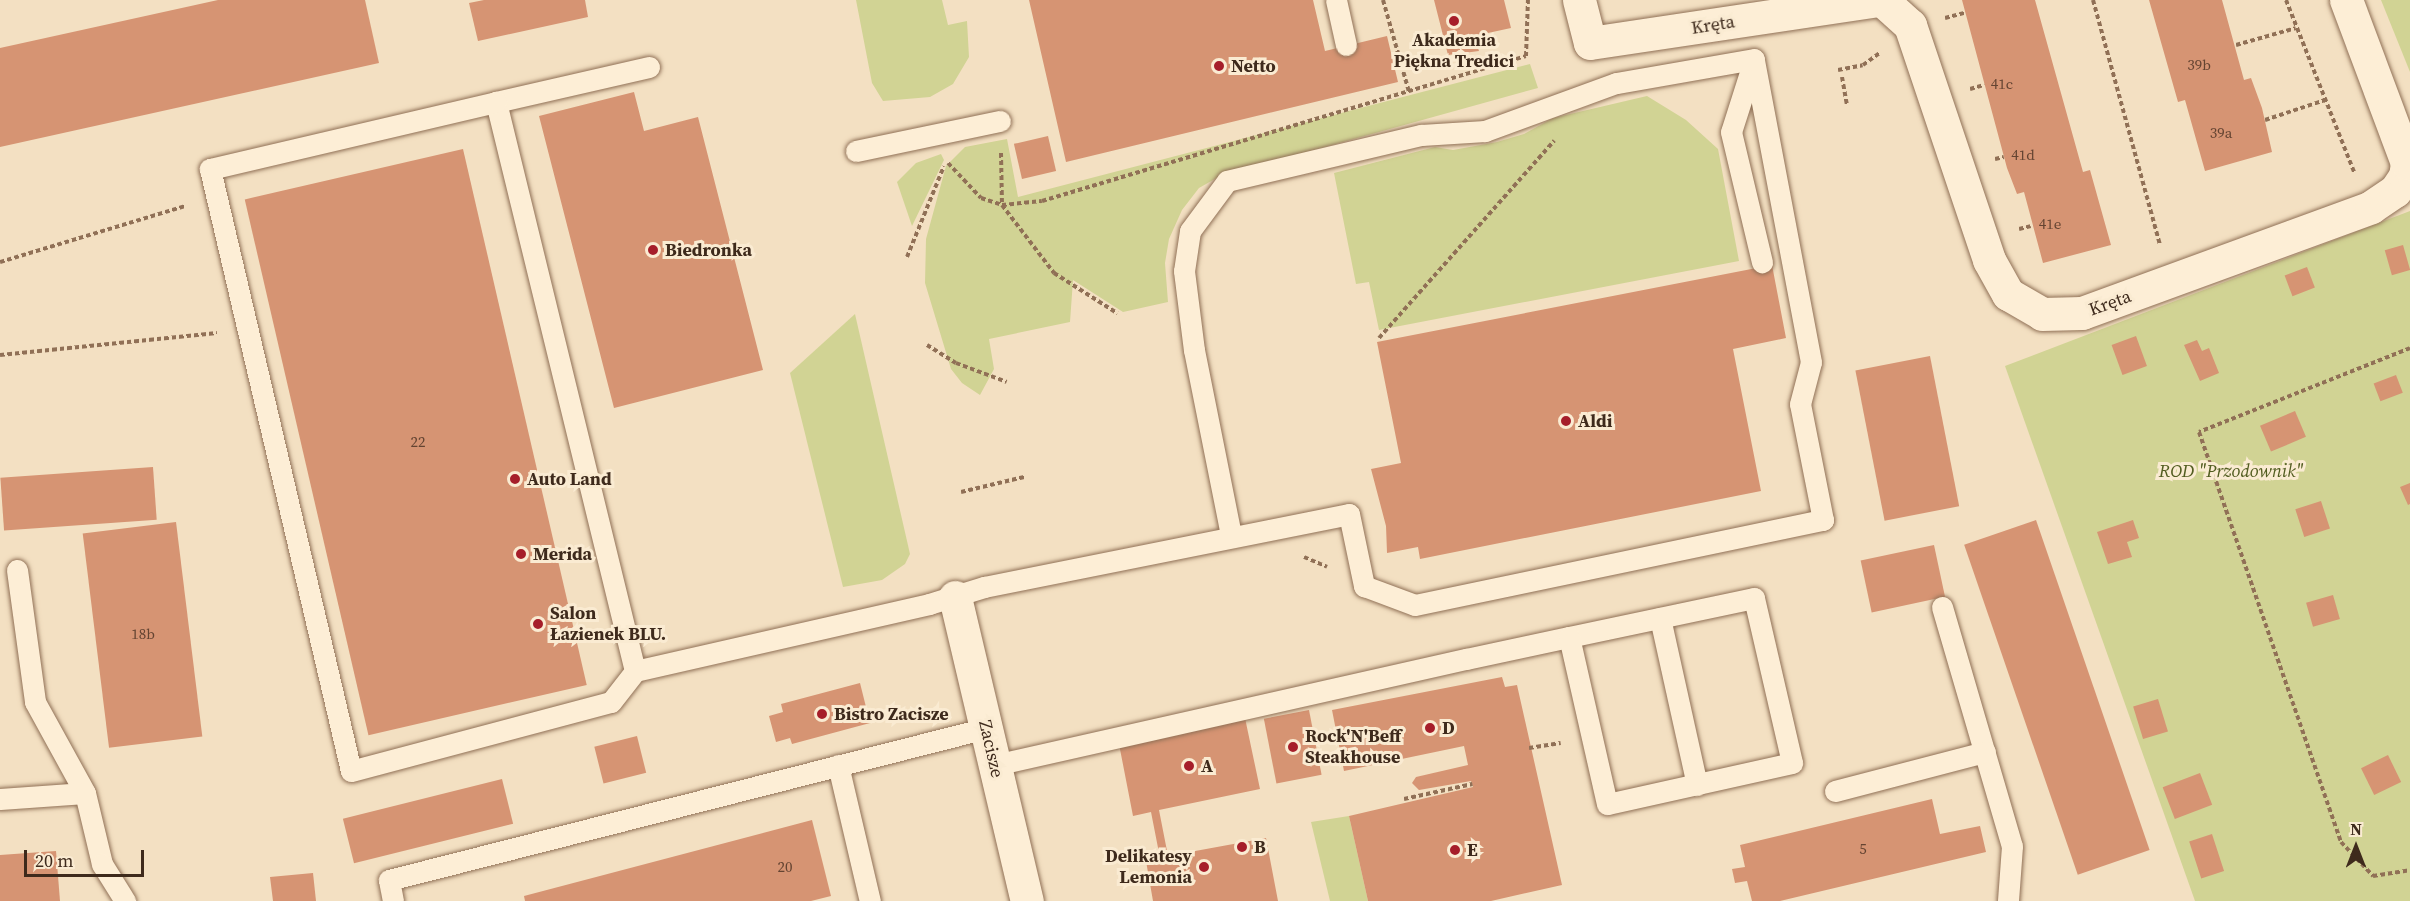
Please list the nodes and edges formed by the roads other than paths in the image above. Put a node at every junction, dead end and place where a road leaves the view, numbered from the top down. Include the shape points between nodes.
1 (1336, 0) edge
2 (1579, 0) edge
3 (2346, 0) edge
4 (1888, 6) edge
5 (1346, 45) dead end
6 (1754, 59) junction
7 (649, 67) dead end
8 (496, 102) junction
9 (1000, 121) road end
10 (856, 151) dead end
11 (2408, 177) edge
12 (1762, 262) dead end
13 (1231, 536) junction
14 (17, 570) dead end
15 (956, 597) junction
16 (1942, 607) dead end
17 (1660, 618) junction
18 (1569, 637) junction
19 (635, 671) junction
20 (986, 728) junction
21 (1985, 753) junction
22 (838, 765) junction
23 (995, 765) junction
24 (1697, 785) junction
25 (1835, 791) dead end
26 (85, 793) junction
27 (0, 799) edge
28 (125, 901) edge
29 (393, 901) edge
30 (870, 901) edge
31 (1027, 901) edge
32 (2008, 901) edge

1 - 5 lane
2 - 4 street, Kręta via 1590,43
3 - 11 street, Kręta via 2407,163
4 - 11 street, Kręta via 1910,25 1989,260 2008,294 2042,314 2082,313 2371,207
6 - 12 lane via 1731,132
6 - 13 lane via 1616,83 1485,130 1421,135 1227,181 1190,231 1184,272 1194,350
6 - 13 lane via 1811,362 1800,404 1823,520 1415,605 1364,586 1349,514
7 - 8 lane
8 - 19 lane
8 - 19 lane via 210,170 351,771 611,702
9 - 10 lane
13 - 15 lane via 984,587
14 - 26 lane via 35,702
15 - 19 lane
15 - 20 street, Zacisze
16 - 21 lane
17 - 18 lane
17 - 24 lane
17 - 24 lane via 1754,598 1792,763
18 - 23 lane
18 - 24 lane via 1607,804
20 - 22 lane
20 - 23 street, Zacisze
21 - 25 lane
21 - 32 lane via 2012,846
22 - 29 lane via 389,880
22 - 30 lane
23 - 31 street, Zacisze
26 - 27 lane
26 - 28 lane via 102,864

